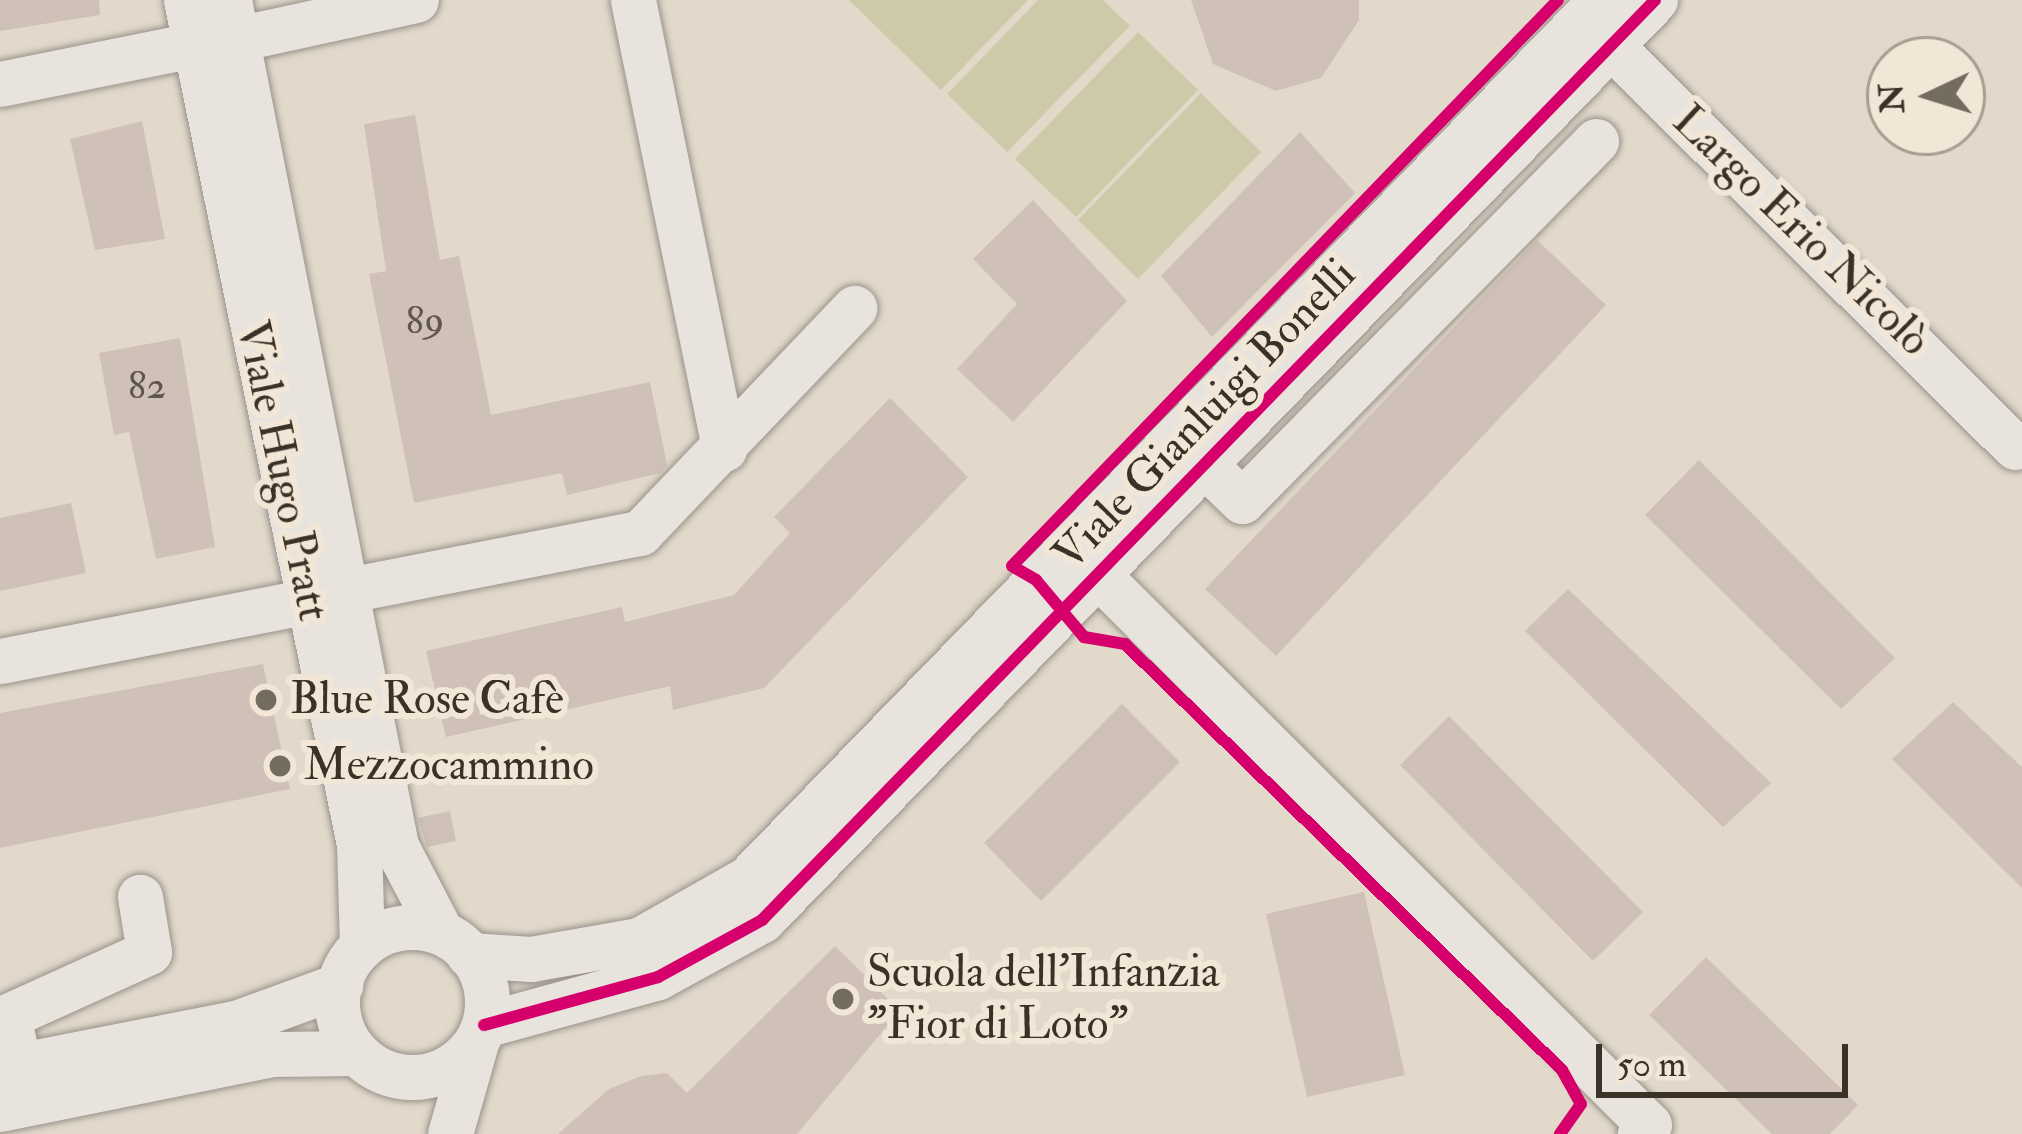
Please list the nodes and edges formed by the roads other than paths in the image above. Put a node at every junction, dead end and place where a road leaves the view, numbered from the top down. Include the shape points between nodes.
1 (186, 0) edge
2 (416, 0) edge
3 (633, 0) edge
4 (1655, 0) edge
5 (1598, 21) edge
6 (220, 28) edge
7 (0, 84) edge
8 (1596, 140) dead end
9 (854, 308) dead end
10 (2015, 447) dead end
11 (724, 449) junction
12 (1207, 467) junction
13 (1083, 561) junction
14 (326, 596) junction
15 (0, 661) edge
16 (140, 898) dead end
17 (454, 943) junction
18 (362, 944) junction
19 (340, 985) junction
20 (480, 1035) junction
21 (367, 1062) junction
22 (9, 1067) edge
23 (0, 1109) edge
24 (1645, 1130) edge
25 (431, 1134) edge
26 (449, 1134) edge

1 - 6 street, Viale Hugo Pratt
2 - 6 street
3 - 11 street
4 - 5 street, Viale Gianluigi Bonelli
5 - 10 street, Largo Erio Nicolò
5 - 12 street, Viale Gianluigi Bonelli
5 - 13 street, Viale Gianluigi Bonelli
6 - 7 street
6 - 14 street, Viale Hugo Pratt
8 - 12 street via 1242,501
9 - 11 street
11 - 14 street via 640,533
12 - 13 street, Viale Gianluigi Bonelli
13 - 17 street, Viale Gianluigi Bonelli via 717,903 608,947 531,959
13 - 20 street, Viale Gianluigi Bonelli via 750,930 658,977
13 - 24 street
14 - 15 street
14 - 17 street, Viale Hugo Pratt via 396,846
14 - 18 street, Viale Hugo Pratt via 362,866
16 - 22 street via 149,952 8,1016
17 - 18 street via 393,928
17 - 20 street via 485,991
18 - 19 street
19 - 21 street via 340,1021
19 - 22 street via 239,1022
20 - 21 street via 435,1074
20 - 26 street
21 - 23 street via 273,1054
21 - 25 street

